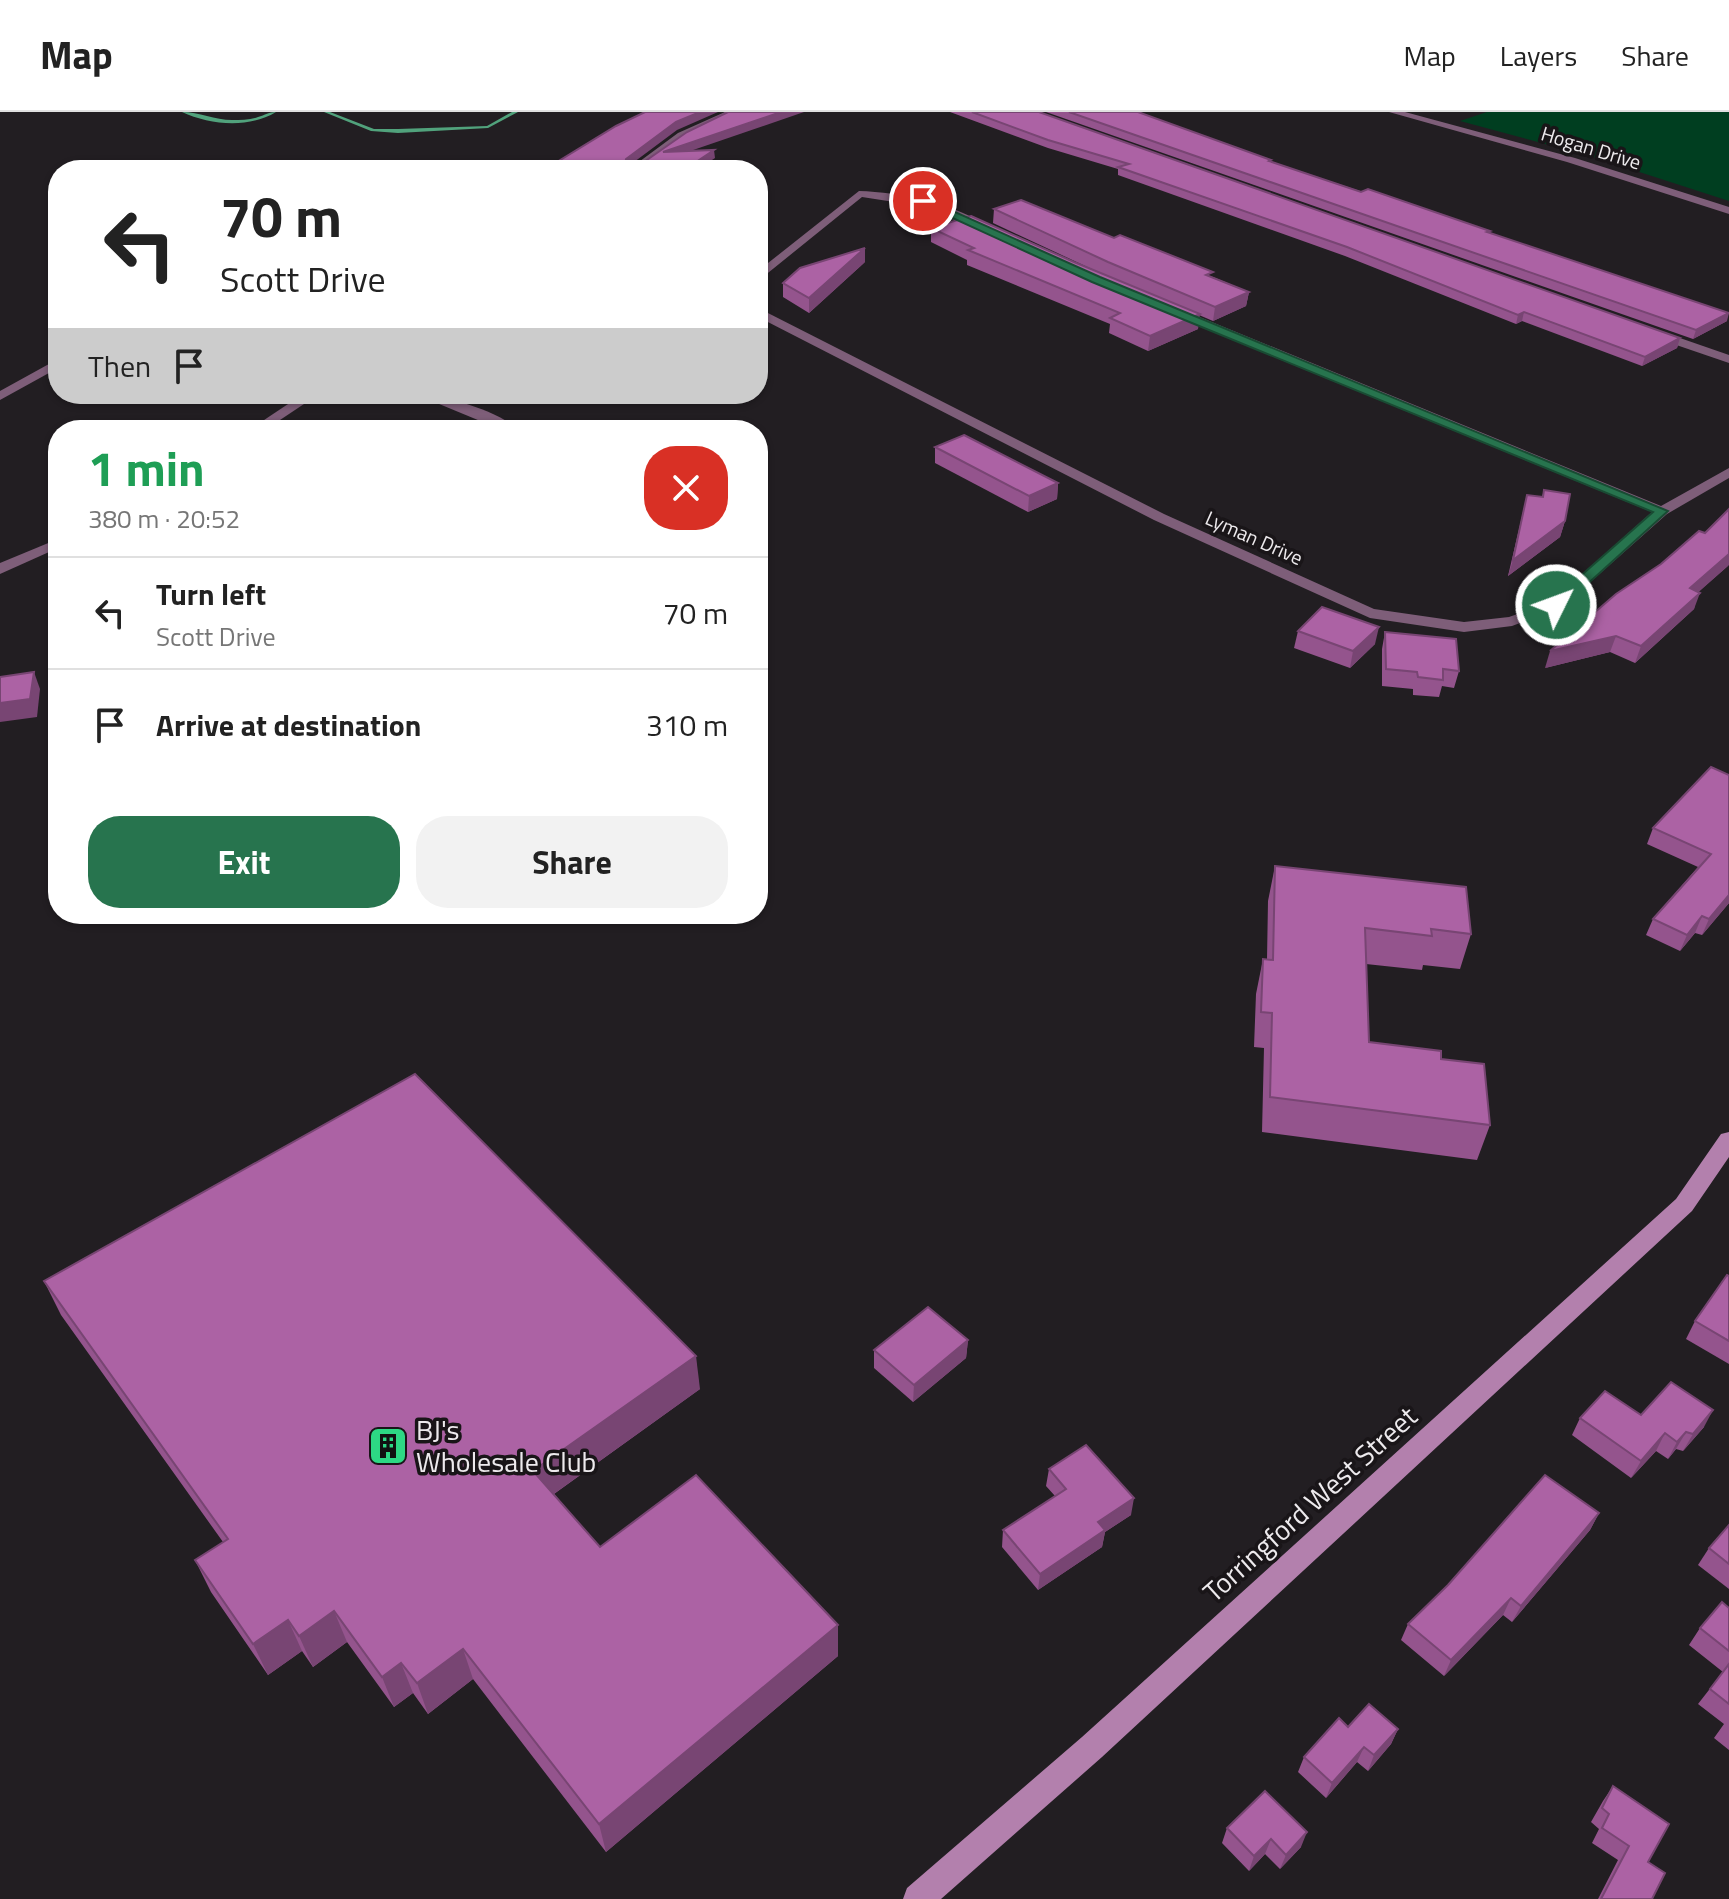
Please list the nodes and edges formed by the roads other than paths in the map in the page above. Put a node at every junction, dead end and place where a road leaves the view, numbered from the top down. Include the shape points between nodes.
1 (733, 112) edge
2 (1394, 112) edge
3 (647, 160) edge
4 (1729, 211) edge
5 (995, 234) edge
6 (768, 269) edge
7 (1168, 309) edge
8 (768, 317) edge
9 (1642, 329) edge
10 (1729, 359) edge
11 (48, 369) edge
12 (0, 396) edge
13 (296, 404) edge
14 (450, 404) edge
15 (272, 420) edge
16 (495, 420) edge
17 (1729, 472) edge
18 (1662, 511) junction
19 (48, 547) edge
20 (0, 569) edge
21 (1729, 1140) edge
22 (918, 1899) edge

1 - 3 street via 682,135
2 - 4 street, Hogan Drive via 1571,160
5 - 6 street via 923,201 859,194
7 - 18 street
8 - 18 street, Lyman Drive via 1159,517 1370,613 1464,627 1512,621 1556,605
9 - 10 street
11 - 12 street
13 - 15 street
14 - 16 street
17 - 18 street, Lyman Drive
19 - 20 street
21 - 22 main road, Torringford West Street via 1684,1205 1092,1747

